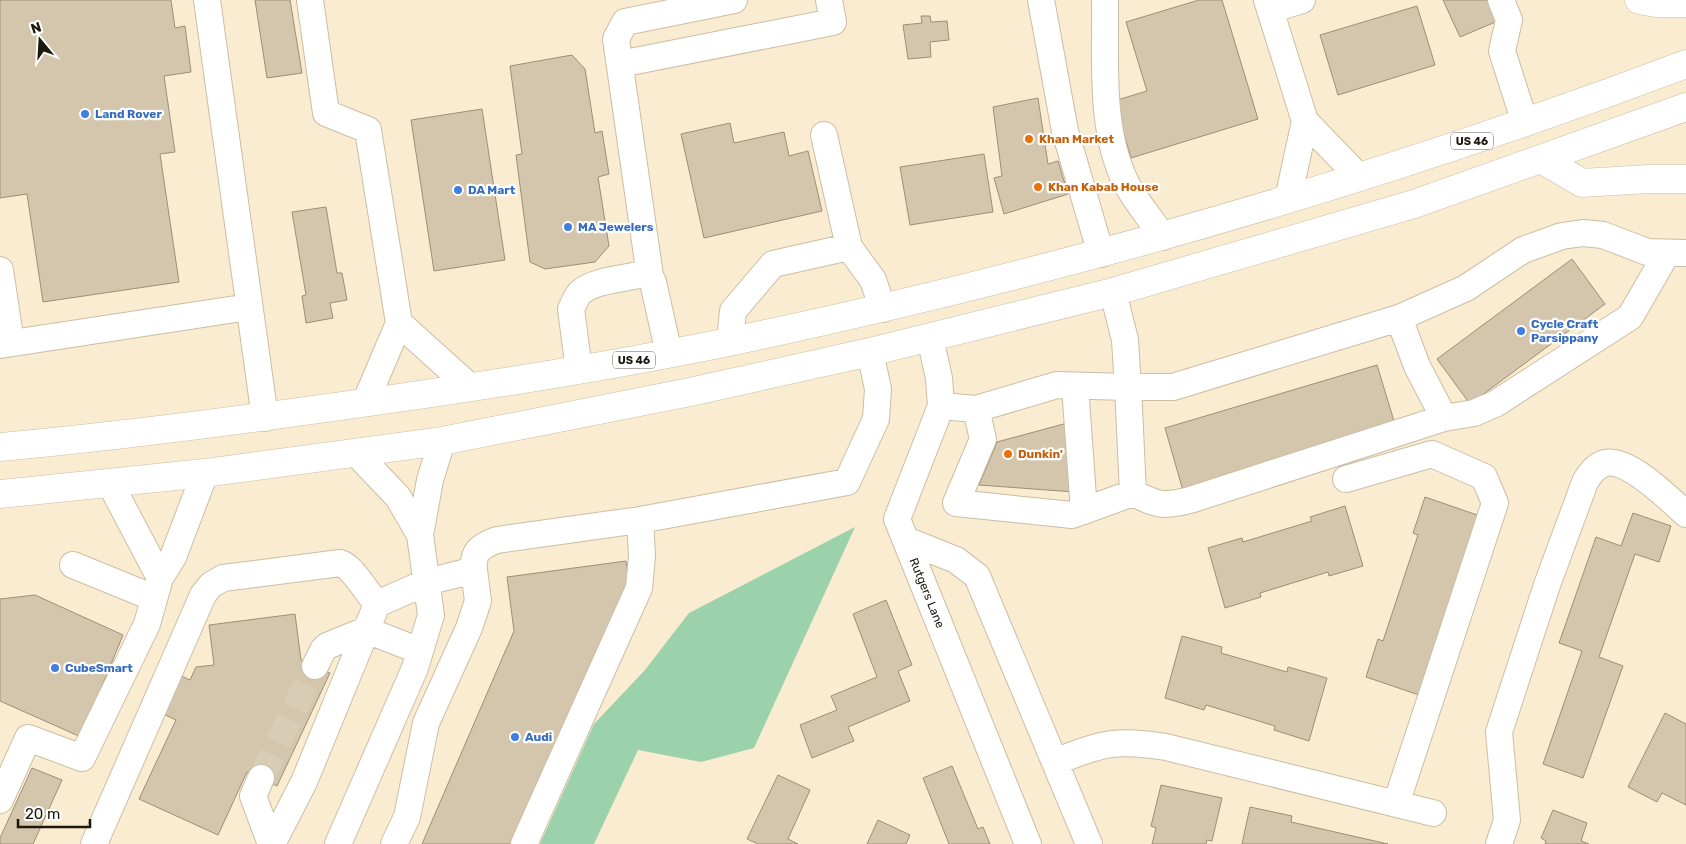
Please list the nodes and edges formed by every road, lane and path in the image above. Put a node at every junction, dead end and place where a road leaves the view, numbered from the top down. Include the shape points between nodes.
1 (207, 0) edge
2 (310, 0) edge
3 (734, 0) edge
4 (828, 0) edge
5 (1041, 0) edge
6 (1105, 0) edge
7 (1302, 0) edge
8 (1501, 0) edge
9 (1639, 0) edge
10 (1686, 3) edge
11 (1268, 5) edge
12 (620, 64) junction
13 (1686, 64) edge
14 (1686, 107) edge
15 (1305, 121) junction
16 (1525, 123) junction
17 (824, 135) dead end
18 (1543, 160) junction
19 (1359, 177) junction
20 (1686, 179) edge
21 (1288, 199) junction
22 (1163, 237) junction
23 (849, 246) junction
24 (1676, 253) edge
25 (1101, 254) junction
26 (0, 270) edge
27 (650, 276) junction
28 (1113, 292) junction
29 (249, 307) junction
30 (882, 309) junction
31 (1399, 318) junction
32 (399, 323) junction
33 (930, 338) junction
34 (730, 342) junction
35 (5, 344) edge
36 (870, 352) junction
37 (669, 354) junction
38 (579, 370) junction
39 (1075, 386) junction
40 (470, 387) junction
41 (1128, 387) junction
42 (365, 403) junction
43 (941, 406) junction
44 (976, 409) junction
45 (265, 418) junction
46 (1444, 418) junction
47 (442, 441) junction
48 (0, 447) edge
49 (357, 454) junction
50 (204, 473) junction
51 (1346, 479) dead end
52 (110, 483) junction
53 (1133, 493) junction
54 (0, 494) edge
55 (1084, 511) junction
56 (1686, 514) edge
57 (640, 520) junction
58 (420, 535) junction
59 (906, 540) junction
60 (73, 565) dead end
61 (474, 570) junction
62 (427, 582) junction
63 (157, 588) junction
64 (377, 604) junction
65 (366, 630) junction
66 (420, 651) junction
67 (315, 666) tunnel mouth
68 (1055, 762) junction
69 (261, 778) tunnel mouth
70 (0, 800) edge
71 (1396, 804) junction
72 (1433, 813) dead end
73 (94, 844) edge
74 (271, 844) edge
75 (338, 844) edge
76 (394, 844) edge
77 (524, 844) edge
78 (1028, 844) edge
79 (1089, 844) edge
80 (1499, 844) edge

1 - 29 street
2 - 32 street via 326,114 368,130
3 - 12 street via 625,22 616,39
4 - 12 street via 833,22
5 - 25 street via 1065,131
6 - 22 street via 1111,138 1126,182
7 - 11 street
8 - 16 street via 1509,20 1502,51
9 - 10 highway
11 - 15 street
12 - 27 street
13 - 16 highway, US 46
14 - 18 highway
15 - 19 street
15 - 21 street
16 - 19 highway, US 46
17 - 23 street
18 - 20 highway via 1582,183
18 - 28 highway via 1414,204
19 - 21 highway, US 46
21 - 22 highway, US 46
22 - 25 highway, US 46
23 - 30 street via 873,280
23 - 34 street via 773,264 733,311
24 - 31 street via 1648,252 1603,235 1582,233 1562,236 1522,250 1466,288
24 - 46 street via 1630,317 1495,404 1474,414
25 - 30 highway, US 46
26 - 35 street
27 - 37 street
27 - 38 street via 642,274 591,286 580,292 571,309
28 - 33 highway
28 - 41 street via 1125,340
29 - 35 street
29 - 45 street
30 - 34 highway, US 46
31 - 41 street via 1172,387
31 - 46 street via 1417,366
32 - 40 street
32 - 42 street
33 - 36 highway
33 - 43 street, Rutgers Lane
34 - 37 highway, US 46
36 - 47 highway via 690,392
36 - 57 street via 878,389 876,419 847,482
37 - 38 highway, US 46
38 - 40 highway, US 46
39 - 41 street
39 - 44 street via 1057,385
39 - 55 street
40 - 42 highway, US 46
41 - 53 street
42 - 45 highway, US 46
43 - 44 street
43 - 59 street, Rutgers Lane via 897,519
44 - 55 street via 983,439 956,503 1072,515
45 - 48 highway, US 46
46 - 53 street via 1171,505 1156,504
47 - 49 highway
47 - 58 street via 430,480
49 - 50 highway
49 - 58 street via 398,497
50 - 52 highway
50 - 63 street via 173,557
51 - 71 street via 1432,454 1484,477 1495,503
52 - 54 highway
52 - 63 street
53 - 55 street
56 - 80 street via 1652,484 1614,463 1596,467 1585,482 1499,732 1507,820
57 - 61 street via 497,540 476,551
57 - 77 street via 642,556 639,588
58 - 62 street
59 - 68 street via 956,560 977,576
59 - 78 street, Rutgers Lane
60 - 63 street
61 - 62 street
61 - 76 street via 478,601 426,722 407,817
62 - 64 street
62 - 66 street via 431,615
63 - 70 street via 147,624 82,758 28,738
64 - 65 street
64 - 73 street via 351,569 340,563 223,578 212,585 203,596
65 - 66 street
65 - 67 street via 323,650
65 - 74 street via 304,782
66 - 75 street
68 - 71 street via 1095,746 1133,741
68 - 79 street
69 - 74 street via 253,796
71 - 72 street

